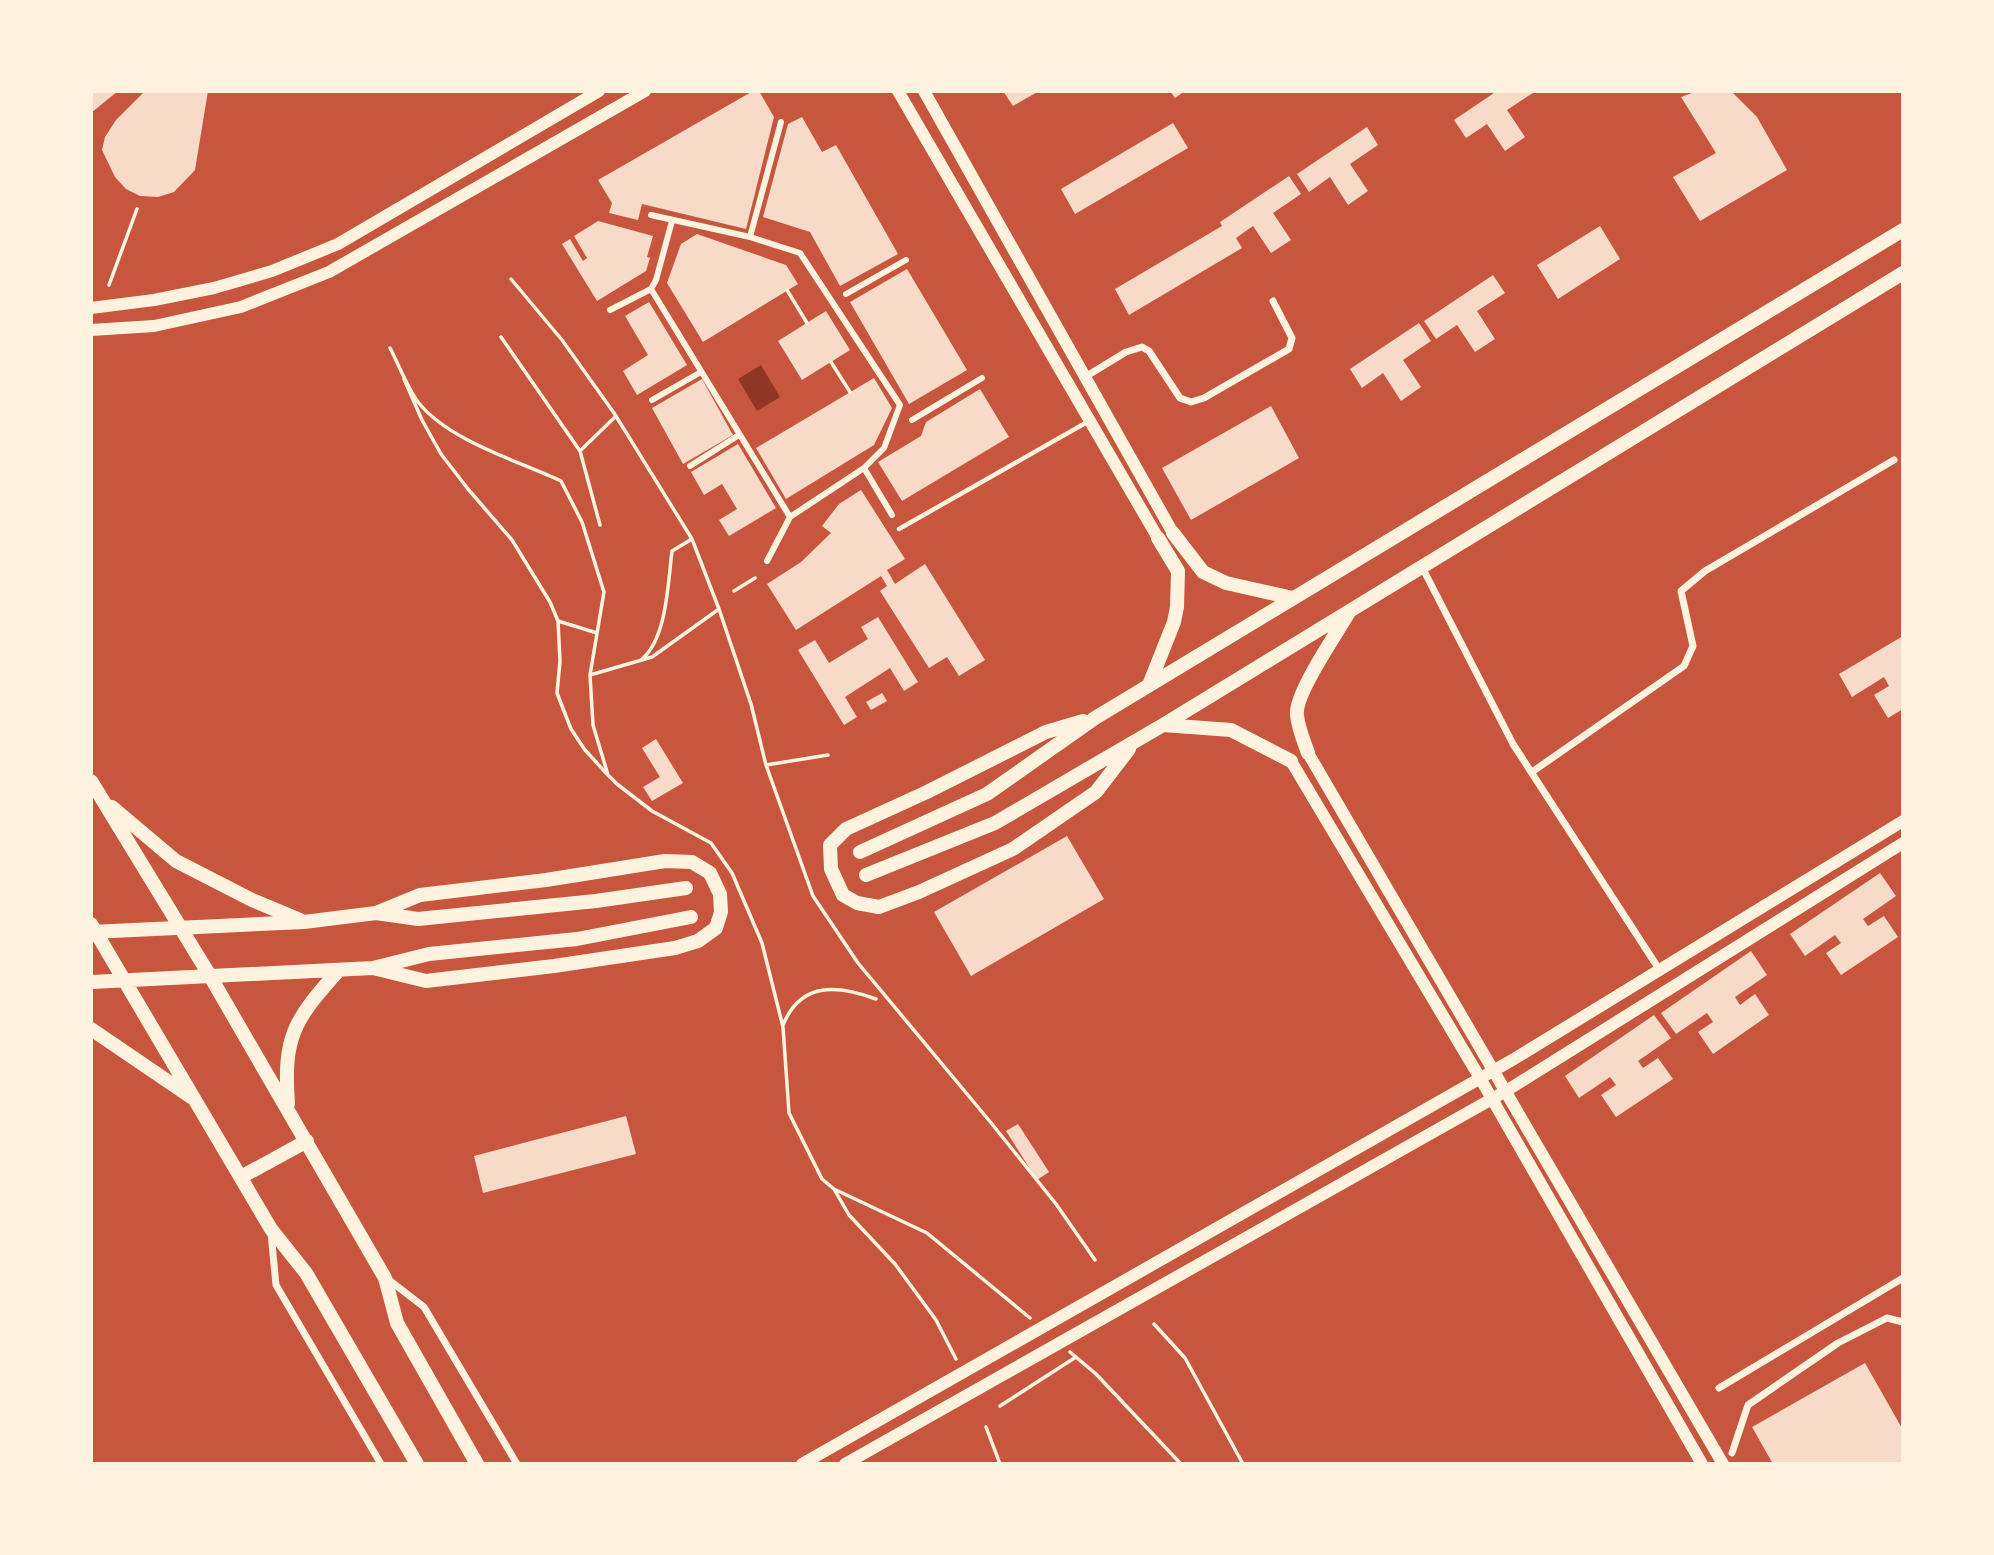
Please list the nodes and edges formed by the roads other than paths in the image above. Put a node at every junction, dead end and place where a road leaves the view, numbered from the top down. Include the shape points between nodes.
1 (599, 91) edge
2 (645, 91) edge
3 (898, 91) edge
4 (924, 91) edge
5 (781, 122) dead end
6 (651, 215) dead end
7 (672, 221) junction
8 (1903, 230) edge
9 (750, 237) junction
10 (906, 260) dead end
11 (1903, 272) edge
12 (651, 289) junction
13 (846, 295) dead end
14 (1273, 301) dead end
15 (91, 308) edge
16 (610, 310) dead end
17 (91, 330) edge
18 (701, 372) junction
19 (1085, 377) junction
20 (982, 378) dead end
21 (652, 400) dead end
22 (912, 420) dead end
23 (1090, 421) junction
24 (739, 435) junction
25 (1894, 460) dead end
26 (690, 466) dead end
27 (864, 468) junction
28 (892, 515) dead end
29 (790, 517) junction
30 (898, 529) dead end
31 (1172, 533) joint
32 (1158, 538) joint
33 (767, 561) dead end
34 (1422, 567) junction
35 (1293, 598) junction
36 (1350, 611) junction
37 (1150, 685) junction
38 (1095, 718) junction
39 (1163, 725) junction
40 (1134, 742) junction
41 (1308, 753) joint
42 (1291, 761) joint
43 (1532, 772) junction
44 (91, 781) edge
45 (103, 800) junction
46 (1903, 821) edge
47 (1903, 843) edge
48 (860, 852) dead end
49 (866, 875) dead end
50 (686, 888) dead end
51 (376, 913) junction
52 (691, 917) dead end
53 (304, 922) junction
54 (180, 928) junction
55 (93, 929) edge
56 (1657, 966) dead end
57 (373, 968) junction
58 (339, 970) junction
59 (210, 976) junction
60 (124, 980) junction
61 (91, 982) edge
62 (91, 1029) edge
63 (1494, 1070) junction
64 (1479, 1078) junction
65 (1506, 1091) junction
66 (1491, 1099) junction
67 (196, 1100) junction
68 (288, 1109) junction
69 (307, 1141) junction
70 (241, 1177) junction
71 (271, 1229) junction
72 (385, 1278) junction
73 (1903, 1278) edge
74 (1903, 1322) edge
75 (1719, 1388) dead end
76 (1732, 1453) dead end
77 (381, 1464) edge
78 (417, 1464) edge
79 (477, 1464) edge
80 (517, 1464) edge
81 (802, 1464) edge
82 (845, 1464) edge
83 (1702, 1464) edge
84 (1723, 1464) edge

1 - 15 street via 338,244 214,288
2 - 17 street via 329,272 240,307 154,326
3 - 23 street
4 - 19 street
5 - 9 street
6 - 7 street
7 - 9 street
7 - 12 street
8 - 35 main road
9 - 27 street via 800,253 900,405 884,448
10 - 13 street
11 - 34 main road
12 - 16 street
12 - 18 street
14 - 19 street via 1292,338 1289,349 1204,398 1191,402 1180,398 1142,347
18 - 21 street
18 - 24 street
19 - 31 street
20 - 22 street
23 - 30 lane
23 - 32 street
24 - 26 street
24 - 29 street
25 - 43 street via 1705,571 1681,591 1693,646 1685,666
27 - 28 street
27 - 29 street
29 - 33 street
31 - 35 main road via 1203,572 1226,583
32 - 37 main road via 1178,571 1177,607
34 - 36 main road
34 - 43 street via 1513,744
35 - 37 main road
36 - 39 main road
36 - 41 main road via 1310,674 1296,713
37 - 38 main road
38 - 40 main road via 1046,732 846,829 830,845 831,869 843,895 879,907 1013,849 1096,792
38 - 48 main road via 986,794
39 - 40 main road
39 - 42 main road via 1231,730
40 - 49 main road via 995,823
41 - 63 street
42 - 64 street
43 - 56 street
44 - 45 main road
45 - 53 main road via 176,861
45 - 54 main road
46 - 63 street
47 - 65 street
50 - 51 main road via 418,919
51 - 53 main road
51 - 57 main road via 420,895 665,861 692,862 710,873 720,894 721,912 716,928 698,941 675,948 426,981
52 - 57 main road via 577,939 429,954
53 - 54 main road
54 - 55 main road
54 - 59 main road
55 - 60 main road
57 - 58 main road
58 - 59 main road
58 - 68 main road via 297,1021 286,1072
59 - 60 main road
59 - 68 main road
60 - 61 main road
60 - 67 main road
62 - 67 main road
63 - 64 street
63 - 65 street
64 - 66 street
64 - 81 street
65 - 66 street
65 - 84 street
66 - 82 street
66 - 83 street
67 - 70 main road
68 - 69 main road
69 - 70 main road
69 - 72 main road
70 - 71 main road
71 - 77 street via 276,1286
71 - 78 main road via 306,1273
72 - 79 main road via 397,1323
72 - 80 street via 424,1307
73 - 75 street
74 - 76 street via 1887,1318 1838,1343 1748,1405

